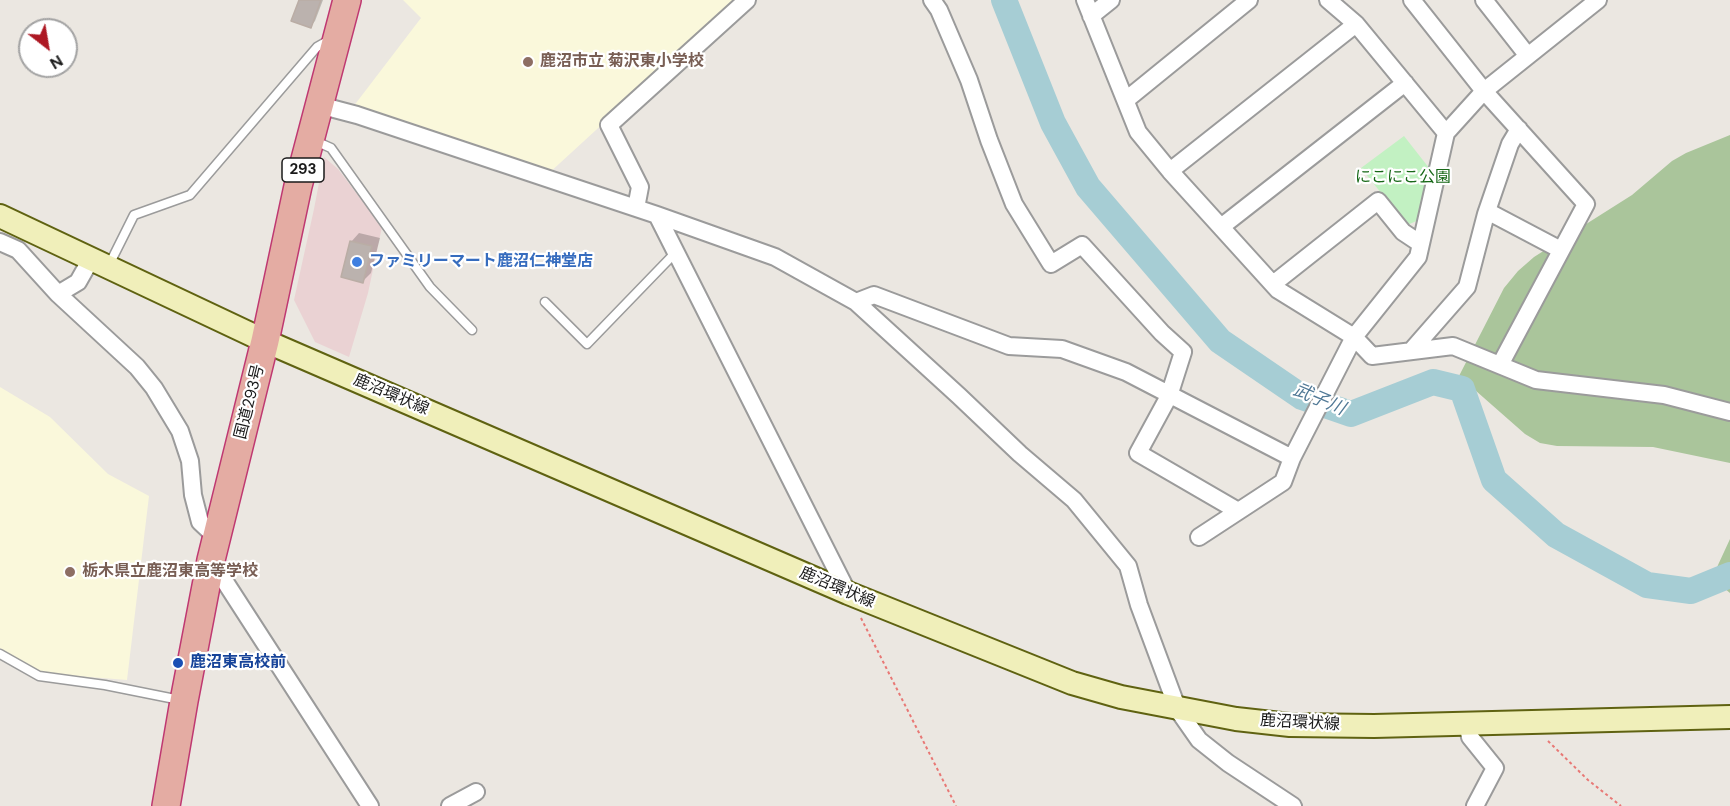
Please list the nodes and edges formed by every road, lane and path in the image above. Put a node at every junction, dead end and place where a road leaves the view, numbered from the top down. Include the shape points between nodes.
1 (347, 0) edge
2 (747, 0) edge
3 (1084, 0) edge
4 (1111, 0) edge
5 (1249, 0) edge
6 (1328, 0) edge
7 (1412, 0) edge
8 (1484, 0) edge
9 (1598, 0) edge
10 (938, 2) edge
11 (1091, 16) junction
12 (1356, 24) junction
13 (337, 36) junction
14 (1528, 56) junction
15 (1405, 84) junction
16 (1484, 91) junction
17 (1126, 100) junction
18 (319, 105) junction
19 (1519, 129) junction
20 (1446, 133) junction
21 (310, 138) junction
22 (1170, 171) junction
23 (636, 208) junction
24 (1487, 211) junction
25 (657, 215) junction
26 (0, 216) edge
27 (1221, 227) junction
28 (0, 242) edge
29 (1421, 244) junction
30 (1561, 250) junction
31 (676, 252) junction
32 (100, 263) junction
33 (1273, 284) junction
34 (58, 294) junction
35 (545, 302) dead end
36 (856, 302) junction
37 (472, 330) dead end
38 (1354, 337) junction
39 (265, 341) junction
40 (1411, 351) junction
41 (1500, 365) junction
42 (1169, 396) junction
43 (1730, 412) edge
44 (1292, 458) junction
45 (1238, 511) junction
46 (1199, 537) dead end
47 (214, 549) junction
48 (848, 593) junction
49 (0, 654) edge
50 (183, 701) junction
51 (1178, 710) junction
52 (1730, 717) edge
53 (1467, 723) junction
54 (1545, 739) dead end
55 (476, 792) dead end
56 (367, 805) edge
57 (166, 806) edge
58 (450, 806) edge
59 (956, 806) edge
60 (1293, 806) edge
61 (1475, 806) edge
62 (1622, 806) edge

1 - 13 highway, 国道293号 / 293
2 - 23 street via 609,125 640,187
3 - 11 street
4 - 11 street
5 - 17 street
6 - 12 street
7 - 16 street
8 - 14 street
9 - 14 street
10 - 42 street via 1014,204 1051,264 1082,245 1183,352
11 - 17 street
12 - 15 street
12 - 22 street
13 - 18 highway, 国道293号 / 293
13 - 32 lane via 317,47 190,195 134,215
14 - 16 street
15 - 20 street
15 - 27 street
16 - 19 street
16 - 20 street
17 - 22 street via 1138,132
18 - 21 highway, 国道293号 / 293
18 - 23 street
19 - 24 street
19 - 30 street via 1586,204
20 - 29 street
21 - 37 lane via 331,148 430,287
21 - 39 highway, 国道293号 / 293
22 - 27 street
23 - 25 street
24 - 30 street
24 - 40 street via 1467,287
25 - 31 street
25 - 36 street via 775,257
26 - 32 main road, 鹿沼環状線
27 - 33 street
28 - 34 street via 18,249
29 - 33 street via 1403,232 1378,201
29 - 38 street via 1418,257
30 - 41 street
31 - 35 lane via 587,344
31 - 48 street
32 - 34 street
32 - 39 main road, 鹿沼環状線
33 - 38 street
34 - 47 street via 154,387 180,431 190,461 200,522
36 - 42 street via 874,295 1009,346 1062,349 1126,372
36 - 51 street via 1074,500 1128,566
38 - 40 street via 1372,356
38 - 44 street
39 - 47 highway, 国道293号 / 293
39 - 48 main road, 鹿沼環状線
40 - 41 street via 1453,346
41 - 43 street via 1536,380 1664,395
42 - 44 street
42 - 45 street via 1138,453
44 - 45 street via 1283,482
45 - 46 street
47 - 50 highway, 国道293号 / 293
47 - 56 street
48 - 51 main road, 鹿沼環状線 via 1072,683
48 - 59 path
49 - 50 lane via 39,676
50 - 57 highway, 国道293号 / 293
51 - 53 main road, 鹿沼環状線 via 1290,725
51 - 60 street via 1198,740
52 - 53 main road, 鹿沼環状線
53 - 61 street via 1470,737 1495,768
54 - 62 path
55 - 58 street

